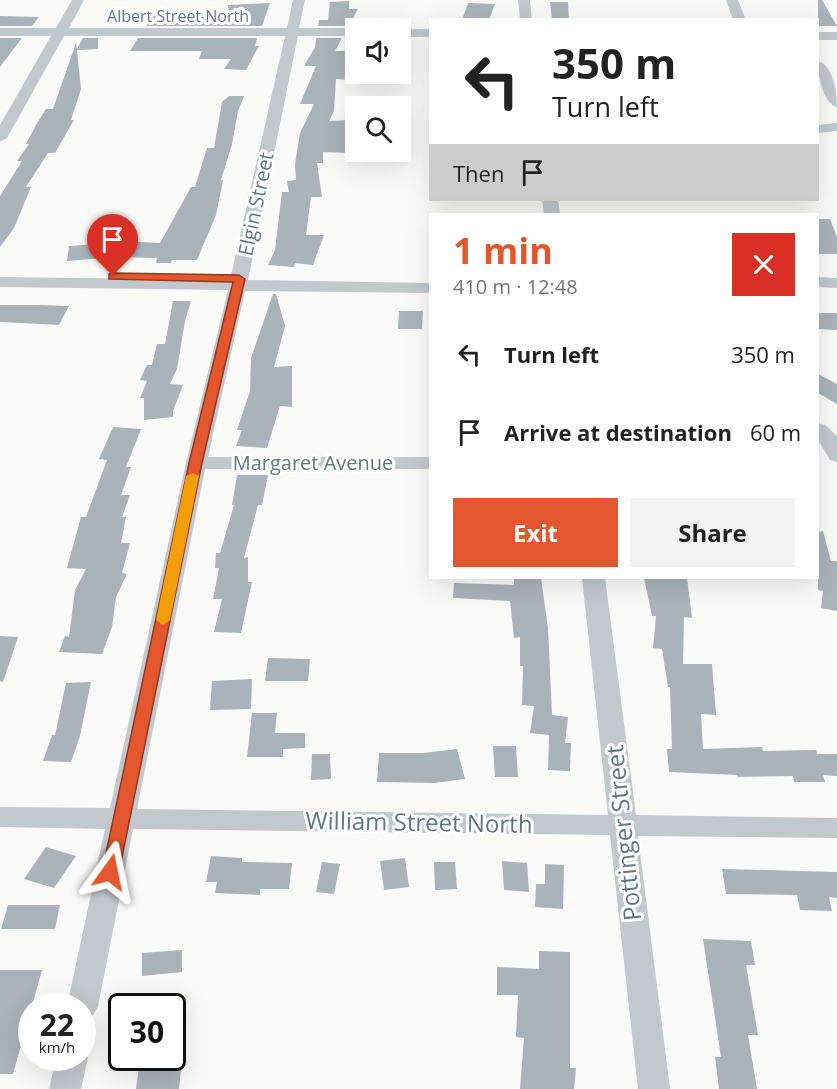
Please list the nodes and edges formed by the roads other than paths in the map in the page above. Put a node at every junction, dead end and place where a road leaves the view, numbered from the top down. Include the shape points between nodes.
1 (78, 0) edge
2 (300, 0) edge
3 (524, 0) edge
4 (732, 0) edge
5 (526, 18) edge
6 (739, 18) edge
7 (0, 32) edge
8 (59, 32) junction
9 (292, 33) junction
10 (345, 33) edge
11 (411, 33) edge
12 (429, 33) edge
13 (819, 36) edge
14 (837, 36) edge
15 (819, 67) edge
16 (837, 103) edge
17 (837, 128) edge
18 (819, 129) edge
19 (0, 138) edge
20 (0, 276) edge
21 (91, 279) junction
22 (429, 280) edge
23 (0, 282) edge
24 (239, 282) junction
25 (819, 282) edge
26 (837, 283) edge
27 (429, 288) edge
28 (819, 291) edge
29 (837, 291) edge
30 (819, 430) edge
31 (837, 456) edge
32 (196, 463) junction
33 (429, 463) edge
34 (594, 579) edge
35 (0, 817) edge
36 (122, 819) junction
37 (622, 825) junction
38 (837, 828) edge
39 (85, 993) edge
40 (69, 1071) edge
41 (66, 1089) edge
42 (654, 1089) edge

1 - 8 street
2 - 9 street, Elgin Street
3 - 5 street
4 - 6 street
7 - 8 street, Albert Street North
8 - 9 street, Albert Street North
8 - 19 street
9 - 10 street, Albert Street North
9 - 24 street, Elgin Street
11 - 12 street
13 - 14 street
15 - 16 street
17 - 18 street
20 - 21 street
21 - 23 street
21 - 24 street
22 - 24 street
24 - 27 street
24 - 32 street, Elgin Street
25 - 26 street
28 - 29 street
30 - 31 street via 831,442
32 - 33 street, Margaret Avenue
32 - 36 street, Elgin Street
34 - 37 street, Pottinger Street
35 - 36 street, William Street North
36 - 37 street, William Street North
36 - 39 street, Elgin Street
37 - 38 street, William Street North
37 - 42 street, Pottinger Street
40 - 41 street

